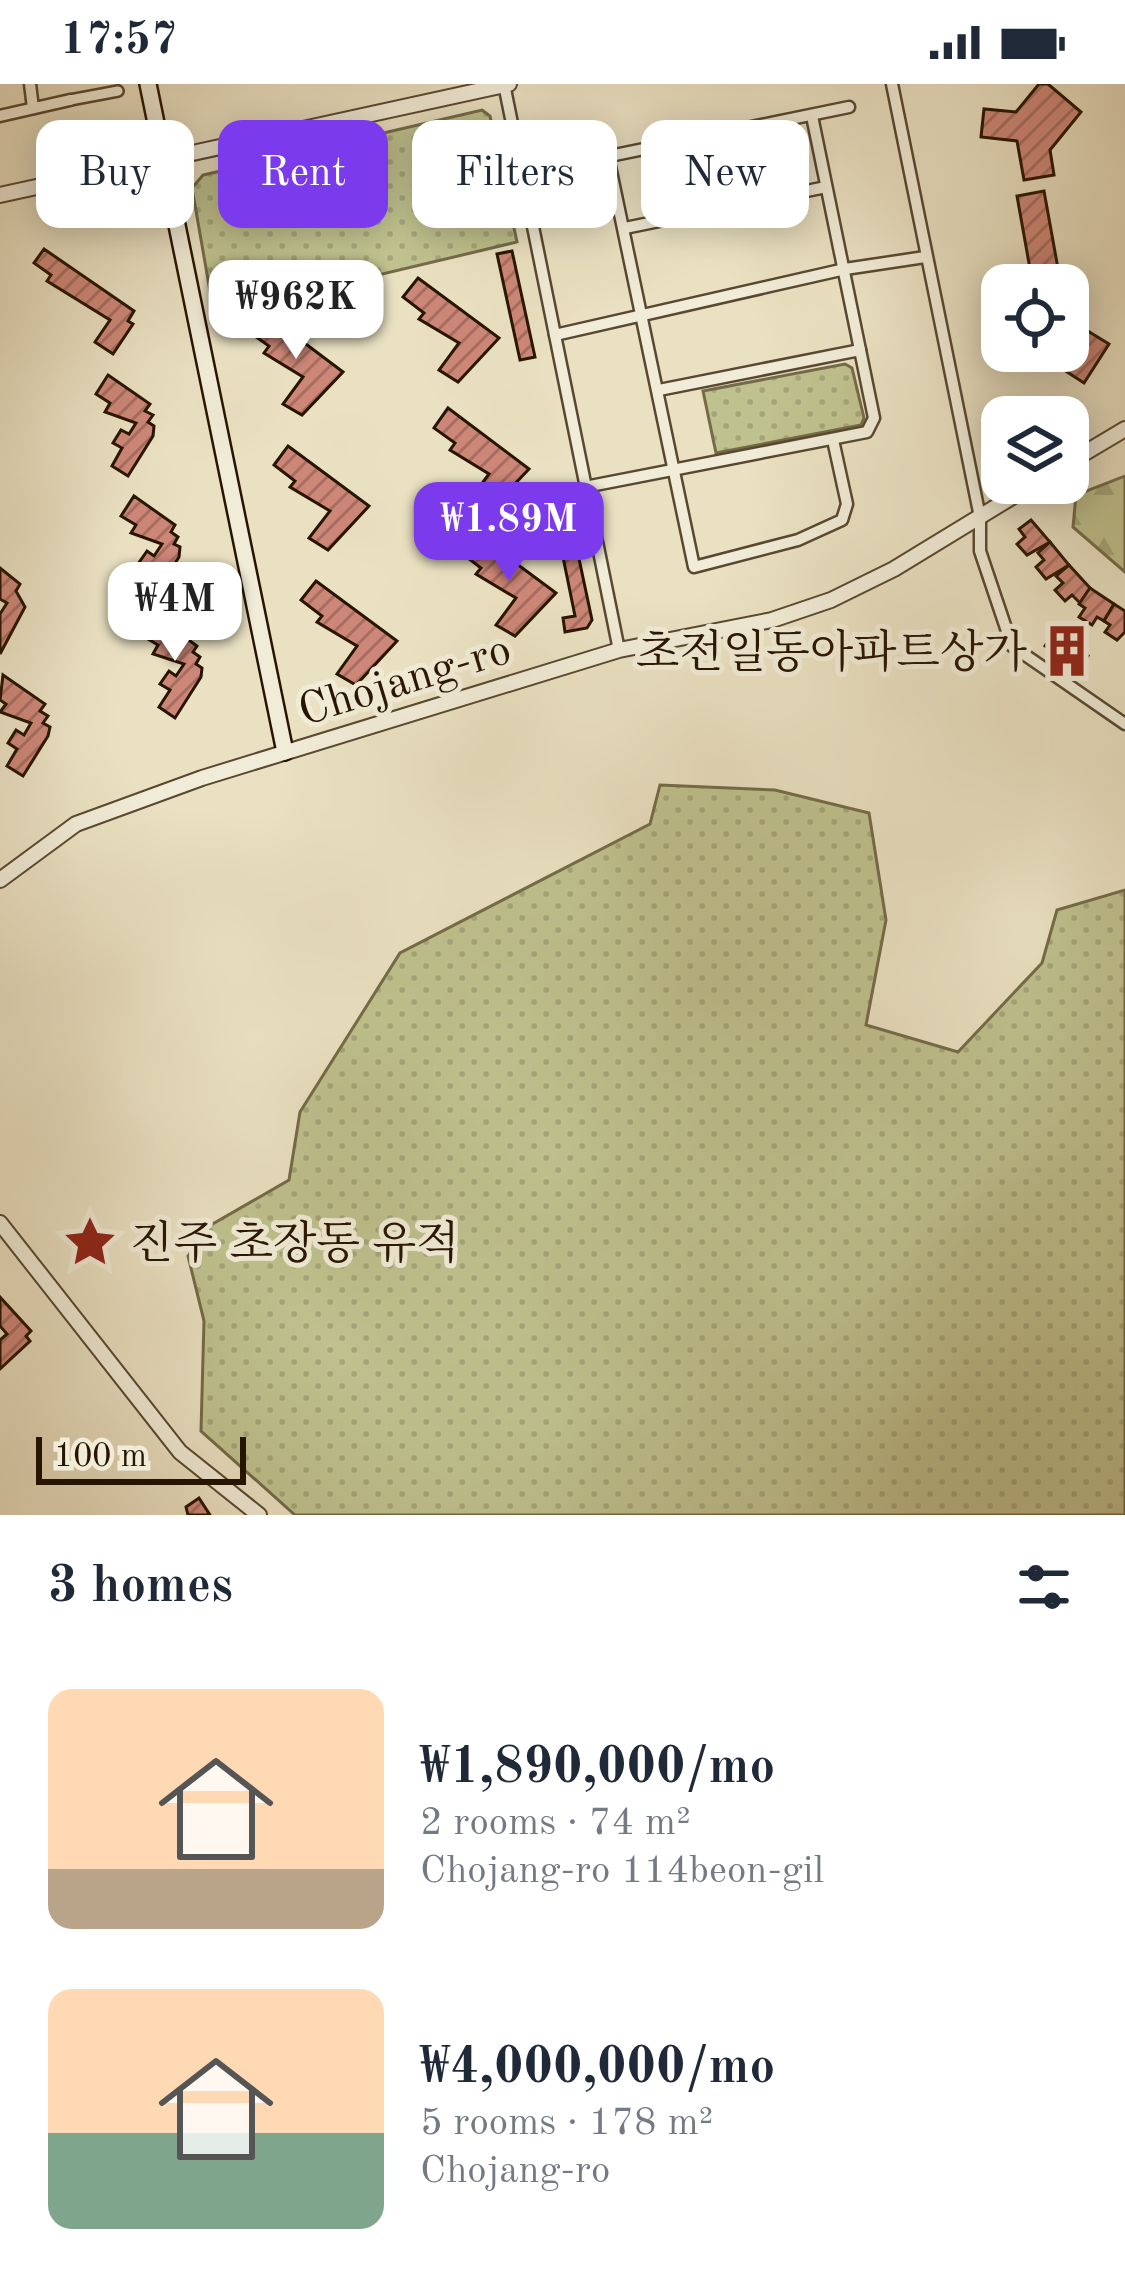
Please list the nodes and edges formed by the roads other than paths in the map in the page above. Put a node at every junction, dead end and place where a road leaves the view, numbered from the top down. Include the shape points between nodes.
1 (30, 84) edge
2 (149, 84) edge
3 (506, 84) edge
4 (892, 84) edge
5 (118, 91) dead end
6 (70, 100) joint
7 (849, 107) dead end
8 (33, 108) junction
9 (0, 116) edge
10 (812, 116) junction
11 (155, 120) edge
12 (512, 120) edge
13 (194, 154) edge
14 (617, 155) edge
15 (36, 187) edge
16 (826, 188) junction
17 (617, 194) edge
18 (0, 195) edge
19 (625, 227) junction
20 (175, 228) edge
21 (533, 228) edge
22 (925, 256) junction
23 (845, 269) junction
24 (644, 316) junction
25 (555, 335) junction
26 (860, 350) junction
27 (659, 391) junction
28 (1125, 429) edge
29 (833, 440) junction
30 (1089, 450) edge
31 (677, 470) junction
32 (585, 488) junction
33 (1001, 504) edge
34 (980, 517) junction
35 (619, 650) junction
36 (1125, 724) edge
37 (284, 752) junction
38 (2, 875) edge
39 (0, 1222) edge
40 (259, 1515) edge

1 - 8 street
2 - 11 main road
3 - 12 street
3 - 13 street
4 - 22 street
5 - 6 street
6 - 8 street
7 - 10 street
8 - 9 street
10 - 14 street
10 - 16 street
15 - 18 street
16 - 19 street
16 - 23 street
17 - 19 street
19 - 24 street
20 - 37 main road
21 - 25 street
22 - 23 street
22 - 34 street
23 - 24 street
23 - 26 street
24 - 25 street
24 - 27 street
25 - 32 street
26 - 27 street
26 - 29 street via 874,418 867,432
27 - 31 street
28 - 30 street
29 - 31 street
29 - 31 street via 847,504 842,520 709,567 694,567
31 - 32 street
32 - 35 street
33 - 34 street, Chojang-ro
34 - 35 street, Chojang-ro via 831,600
34 - 36 street via 980,551 1012,646
35 - 37 street, Chojang-ro
37 - 38 street, Chojang-ro via 76,824
39 - 40 street via 180,1452

